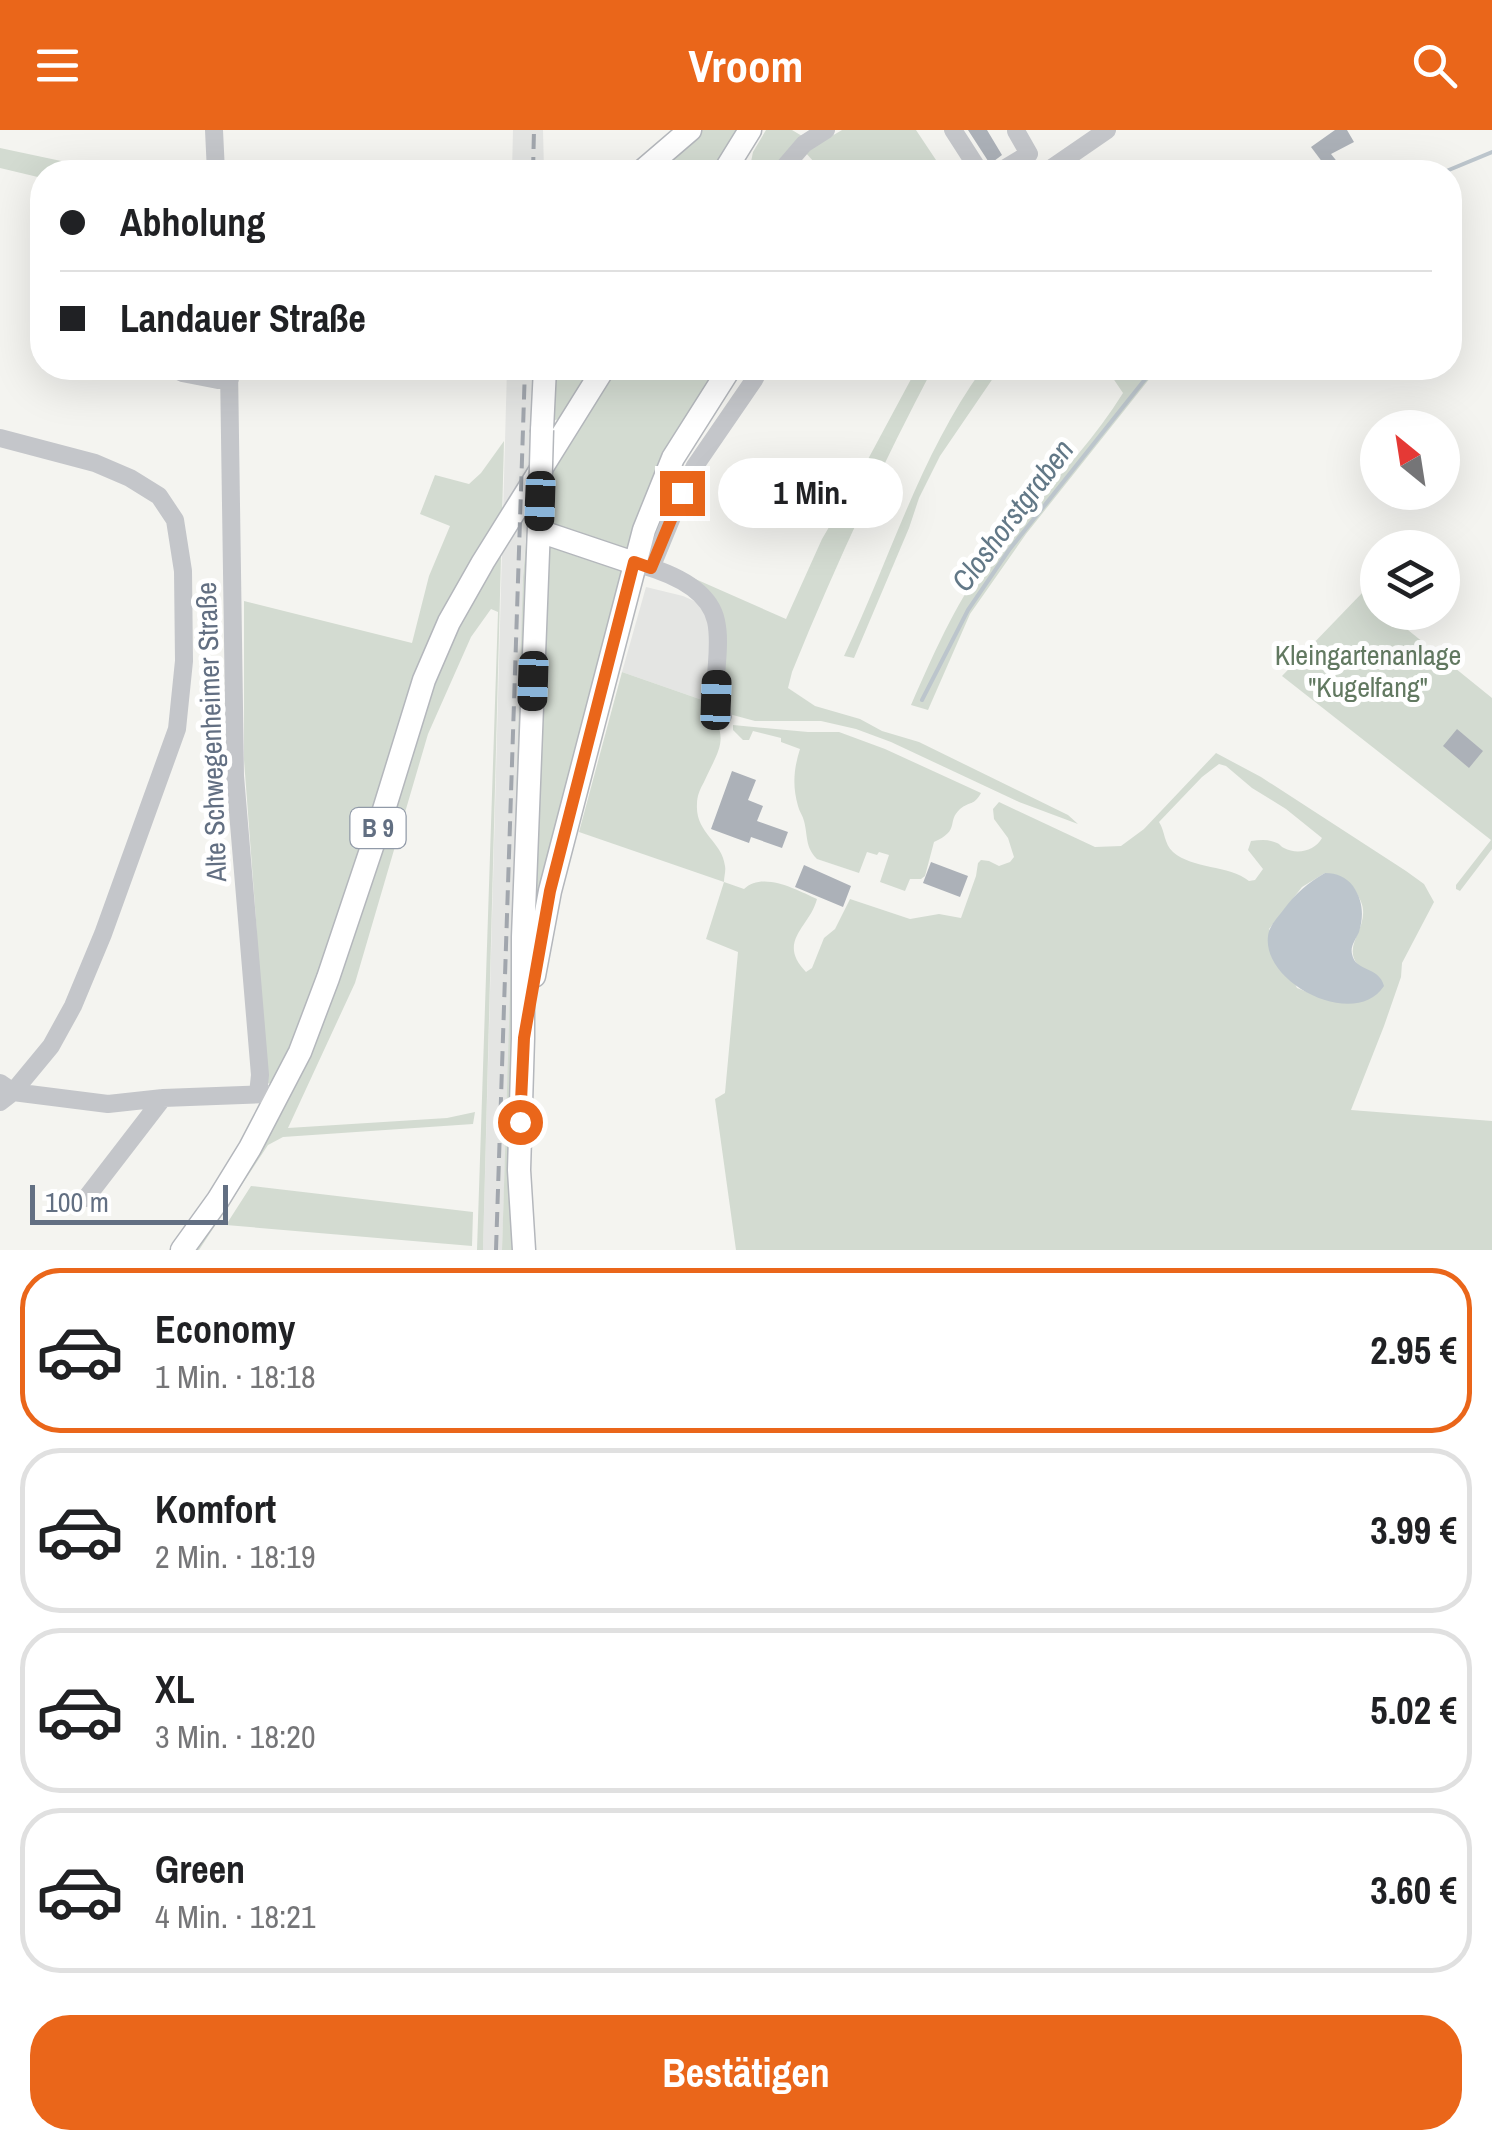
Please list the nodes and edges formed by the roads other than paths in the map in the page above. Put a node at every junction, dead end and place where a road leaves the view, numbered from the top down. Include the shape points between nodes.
1 (214, 130) edge
2 (690, 130) edge
3 (826, 130) edge
4 (953, 130) edge
5 (1107, 130) edge
6 (749, 132) edge
7 (1016, 132) edge
8 (1030, 154) junction
9 (215, 160) edge
10 (656, 160) edge
11 (732, 160) edge
12 (745, 160) edge
13 (790, 160) edge
14 (972, 160) edge
15 (1020, 160) edge
16 (1035, 160) edge
17 (1062, 160) edge
18 (230, 380) edge
19 (544, 380) edge
20 (596, 380) edge
21 (722, 380) edge
22 (754, 380) edge
23 (0, 438) edge
24 (539, 531) junction
25 (643, 565) junction
26 (722, 716) dead end
27 (524, 1038) junction
28 (4, 1092) edge
29 (268, 1094) junction
30 (162, 1098) junction
31 (86, 1198) dead end
32 (182, 1250) edge
33 (524, 1250) edge

1 - 9 lane
2 - 10 main road
3 - 13 lane
4 - 14 lane
5 - 17 lane
6 - 11 main road
6 - 12 main road
7 - 8 lane
8 - 15 lane
8 - 16 lane
18 - 29 lane, Alte Schwegenheimer Straße via 235,776 260,1075
19 - 24 main road, bridge
20 - 29 main road, B 9 via 449,622 300,1052
21 - 25 main road via 658,490
22 - 25 lane via 695,466
23 - 28 lane via 95,463 158,496 175,520 184,572 177,729 73,1006 51,1046
24 - 25 main road
24 - 27 main road
25 - 26 lane via 692,588 711,606
25 - 27 main road via 550,891
27 - 33 main road
28 - 30 lane via 108,1104
29 - 30 lane
29 - 32 main road, B 9 via 234,1174
30 - 31 lane

